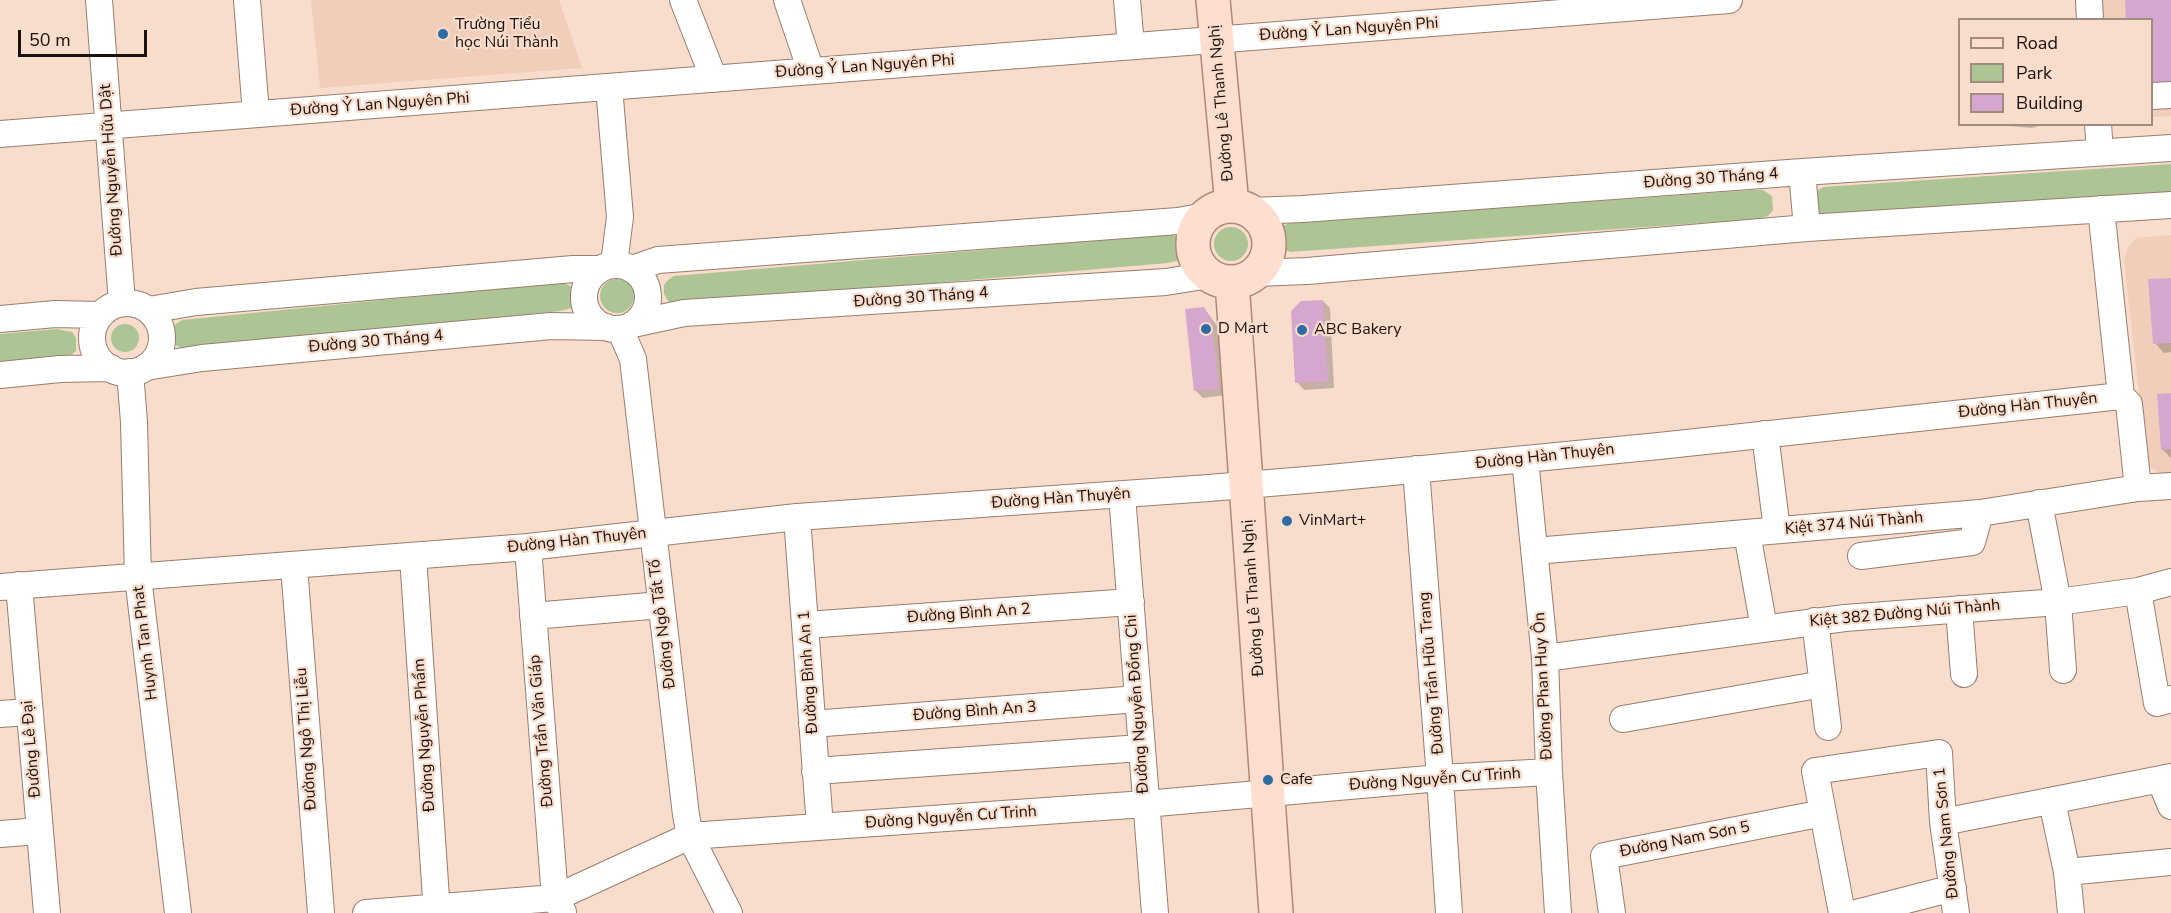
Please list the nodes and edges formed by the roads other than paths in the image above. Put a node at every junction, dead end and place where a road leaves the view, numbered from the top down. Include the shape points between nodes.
1 (99, 0) edge
2 (247, 0) edge
3 (683, 0) edge
4 (787, 0) edge
5 (1127, 0) edge
6 (1213, 0) edge
7 (1729, 0) edge
8 (2089, 0) edge
9 (1427, 12) edge
10 (2090, 18) edge
11 (1217, 40) junction
12 (1131, 46) junction
13 (811, 71) junction
14 (714, 79) junction
15 (609, 87) junction
16 (2171, 95) edge
17 (2153, 96) edge
18 (256, 114) junction
19 (108, 126) junction
20 (2098, 126) edge
21 (0, 134) edge
22 (2171, 148) edge
23 (2100, 152) junction
24 (1802, 172) junction
25 (2171, 205) edge
26 (2101, 209) junction
27 (1229, 211) junction
28 (1807, 228) junction
29 (615, 267) junction
30 (1232, 277) junction
31 (111, 309) junction
32 (148, 310) junction
33 (0, 319) edge
34 (620, 327) junction
35 (129, 369) junction
36 (0, 375) edge
37 (2121, 396) junction
38 (1765, 434) junction
39 (1525, 459) junction
40 (1416, 469) junction
41 (1246, 484) junction
42 (2171, 486) edge
43 (2138, 488) junction
44 (1122, 495) junction
45 (2039, 503) junction
46 (1980, 513) junction
47 (797, 517) junction
48 (1777, 530) junction
49 (653, 533) junction
50 (1747, 533) junction
51 (528, 547) junction
52 (1535, 551) junction
53 (413, 556) junction
54 (1861, 556) dead end
55 (294, 566) junction
56 (138, 577) junction
57 (2171, 582) edge
58 (10, 586) edge
59 (2138, 591) junction
60 (1131, 602) junction
61 (2058, 602) junction
62 (661, 605) junction
63 (1959, 609) junction
64 (533, 616) junction
65 (1815, 621) junction
66 (806, 625) junction
67 (1764, 628) junction
68 (1545, 657) junction
69 (2063, 670) dead end
70 (1964, 674) dead end
71 (1823, 684) junction
72 (1138, 699) junction
73 (2171, 699) edge
74 (29, 712) junction
75 (0, 714) edge
76 (1623, 719) dead end
77 (812, 724) junction
78 (1828, 727) dead end
79 (1142, 748) junction
80 (815, 771) junction
81 (1549, 772) junction
82 (1440, 778) junction
83 (2166, 779) edge
84 (1268, 792) junction
85 (2052, 801) junction
86 (1145, 804) junction
87 (2171, 806) edge
88 (1823, 813) junction
89 (1943, 822) junction
90 (820, 827) junction
91 (39, 831) junction
92 (0, 834) edge
93 (690, 836) junction
94 (2171, 862) edge
95 (2067, 872) junction
96 (1953, 888) junction
97 (560, 905) edge
98 (437, 910) edge
99 (47, 913) edge
100 (178, 913) edge
101 (321, 913) edge
102 (366, 913) edge
103 (729, 913) edge
104 (1155, 913) edge
105 (1276, 913) edge
106 (1449, 913) edge
107 (1558, 913) edge
108 (1612, 913) edge
109 (1842, 913) edge
110 (1857, 913) edge
111 (1956, 913) edge
112 (2071, 913) edge

1 - 19 street, Đường Nguyễn Hữu Dật
2 - 18 street
3 - 14 street
4 - 13 street
5 - 12 street
6 - 11 main road, Đường Lê Thanh Nghị
7 - 9 street, Đường Ỷ Lan Nguyên Phi
8 - 10 street
9 - 11 street, Đường Ỷ Lan Nguyên Phi
11 - 12 street, Đường Ỷ Lan Nguyên Phi
11 - 27 main road, Đường Lê Thanh Nghị
12 - 13 street, Đường Ỷ Lan Nguyên Phi
13 - 14 street, Đường Ỷ Lan Nguyên Phi
14 - 15 street, Đường Ỷ Lan Nguyên Phi
15 - 18 street, Đường Ỷ Lan Nguyên Phi
15 - 29 street via 620,216
16 - 17 street
18 - 19 street, Đường Ỷ Lan Nguyên Phi
19 - 21 street, Đường Ỷ Lan Nguyên Phi
19 - 31 street, Đường Nguyễn Hữu Dật
20 - 23 street
22 - 23 street, Đường 30 Tháng 4
23 - 24 street, Đường 30 Tháng 4
24 - 27 street, Đường 30 Tháng 4 via 1303,209
24 - 28 street
25 - 26 street, Đường 30 Tháng 4
26 - 28 street, Đường 30 Tháng 4
26 - 37 street, Đường Hàn Thuyên
27 - 29 street, Đường 30 Tháng 4 via 1171,222 658,260
27 - 30 main road via 1198,225 1193,246 1201,267
27 - 30 main road via 1265,226 1269,246 1268,256
28 - 30 street, Đường 30 Tháng 4
29 - 32 street, Đường 30 Tháng 4 via 196,302
29 - 34 street via 640,276 648,296 641,317
29 - 34 street via 591,275 583,295 584,305 596,322
30 - 34 street, Đường 30 Tháng 4 via 684,313
30 - 41 main road, Đường Lê Thanh Nghị
31 - 32 street via 131,303
31 - 33 street
31 - 35 street via 92,334 93,344 102,362
32 - 35 street via 160,328 160,350 154,359
34 - 35 street, Đường 30 Tháng 4 via 551,326 202,358
34 - 49 street, Đường Ngô Tất Tố via 633,359
35 - 36 street, Đường 30 Tháng 4 via 60,369
35 - 56 street, Huynh Tan Phat
37 - 38 street, Đường Hàn Thuyên
37 - 43 street, Đường Hàn Thuyên via 2129,404
38 - 39 street, Đường Hàn Thuyên
38 - 48 street
39 - 40 street, Đường Hàn Thuyên
39 - 52 street, Đường Phan Huy Ôn
40 - 41 street, Đường Hàn Thuyên
40 - 82 street, Đường Trần Hữu Trang
41 - 44 street, Đường Hàn Thuyên
41 - 84 main road, Đường Lê Thanh Nghị
42 - 43 street, Kiệt 374 Núi Thành
43 - 45 street, Kiệt 374 Núi Thành
44 - 47 street, Đường Hàn Thuyên
44 - 60 street, Đường Nguyễn Đổng Chi
45 - 46 street, Kiệt 374 Núi Thành
45 - 61 street
46 - 48 street, Kiệt 374 Núi Thành
46 - 54 street via 1972,542
47 - 49 street, Đường Hàn Thuyên
47 - 66 street, Đường Bình An 1
48 - 50 street, Kiệt 374 Núi Thành
49 - 51 street, Đường Hàn Thuyên
49 - 62 street, Đường Ngô Tất Tố
50 - 52 street, Kiệt 374 Núi Thành
50 - 67 street
51 - 53 street, Đường Hàn Thuyên
51 - 64 street, Đường Trần Văn Giáp
52 - 68 street, Đường Phan Huy Ôn
53 - 55 street, Đường Hàn Thuyên
53 - 98 street, Đường Nguyễn Phẩm
55 - 56 street, Đường Hàn Thuyên
55 - 101 street, Đường Ngô Thị Liễu
56 - 58 street, Đường Hàn Thuyên
56 - 100 street, Huynh Tan Phat
57 - 59 street, Kiệt 382 Đường Núi Thành
58 - 74 street, Đường Lê Đại
59 - 61 street, Kiệt 382 Đường Núi Thành
59 - 73 street via 2157,703
60 - 66 street, Đường Bình An 2
60 - 72 street, Đường Nguyễn Đổng Chi
61 - 63 street, Kiệt 382 Đường Núi Thành
61 - 69 street
62 - 64 street
62 - 93 street, Đường Ngô Tất Tố
63 - 65 street, Kiệt 382 Đường Núi Thành
63 - 70 street
64 - 97 street, Đường Trần Văn Giáp
65 - 67 street, Kiệt 382 Đường Núi Thành
65 - 71 street
66 - 77 street, Đường Bình An 1
67 - 68 street, Kiệt 382 Đường Núi Thành
68 - 81 street, Đường Phan Huy Ôn
71 - 76 street
71 - 78 street
72 - 77 street, Đường Bình An 3
72 - 79 street, Đường Nguyễn Đổng Chi
74 - 75 street
74 - 91 street, Đường Lê Đại
77 - 80 street, Đường Bình An 1
79 - 80 street
79 - 86 street, Đường Nguyễn Đổng Chi
80 - 90 street, Đường Bình An 1
81 - 82 street, Đường Nguyễn Cư Trinh
81 - 107 street, Đường Phan Huy Ôn
82 - 84 street, Đường Nguyễn Cư Trinh
82 - 106 street, Đường Trần Hữu Trang
83 - 85 street
83 - 87 street
84 - 86 street, Đường Nguyễn Cư Trinh
84 - 105 main road, Đường Lê Thanh Nghị
85 - 89 street
85 - 95 street
86 - 90 street, Đường Nguyễn Cư Trinh
86 - 104 street, Đường Nguyễn Đổng Chi
88 - 89 street, Đường Nam Sơn 1 via 1815,771 1940,753
88 - 108 street, Đường Nam Sơn 5 via 1604,856
88 - 109 street
89 - 96 street, Đường Nam Sơn 1
90 - 93 street, Đường Nguyễn Cư Trinh
91 - 92 street
91 - 99 street, Đường Lê Đại
93 - 97 street, Đường Nguyễn Cư Trinh
93 - 103 street, Đường Ngô Tất Tố
94 - 95 street
95 - 112 street
96 - 110 street
96 - 111 street, Đường Nam Sơn 1
97 - 98 street, Đường Nguyễn Cư Trinh
98 - 102 street, Đường Nguyễn Cư Trinh

